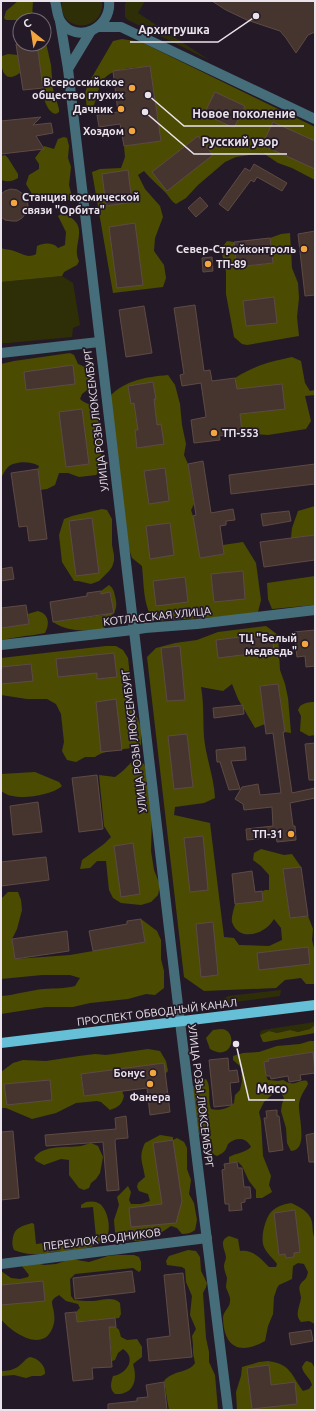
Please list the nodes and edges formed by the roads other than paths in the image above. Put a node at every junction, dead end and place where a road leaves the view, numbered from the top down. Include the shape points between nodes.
1 (55, 1) edge
2 (110, 4) edge
3 (60, 21) junction
4 (121, 27) junction
5 (95, 29) junction
6 (68, 69) junction
7 (315, 119) edge
8 (99, 342) junction
9 (1, 353) edge
10 (315, 610) edge
11 (133, 630) junction
12 (1, 645) edge
13 (315, 1005) edge
14 (180, 1022) junction
15 (1, 1043) edge
16 (207, 1238) junction
17 (1, 1264) edge
18 (228, 1410) edge

1 - 3 street, УЛИЦА РОЗЫ ЛЮКСЕМБУРГ
2 - 4 street
2 - 5 street via 106,19
3 - 5 street via 77,32
3 - 6 street, УЛИЦА РОЗЫ ЛЮКСЕМБУРГ
4 - 5 street
4 - 7 street
5 - 6 street
6 - 8 street, УЛИЦА РОЗЫ ЛЮКСЕМБУРГ
8 - 9 street
8 - 11 street, УЛИЦА РОЗЫ ЛЮКСЕМБУРГ
10 - 11 street, КОТЛАССКАЯ УЛИЦА
11 - 12 street, КОТЛАССКАЯ УЛИЦА
11 - 14 street, УЛИЦА РОЗЫ ЛЮКСЕМБУРГ
13 - 14 main road, ПРОСПЕКТ ОБВОДНЫЙ КАНАЛ
14 - 15 main road, ПРОСПЕКТ ОБВОДНЫЙ КАНАЛ
14 - 16 street, УЛИЦА РОЗЫ ЛЮКСЕМБУРГ
16 - 17 street, ПЕРЕУЛОК ВОДНИКОВ
16 - 18 street, УЛИЦА РОЗЫ ЛЮКСЕМБУРГ

